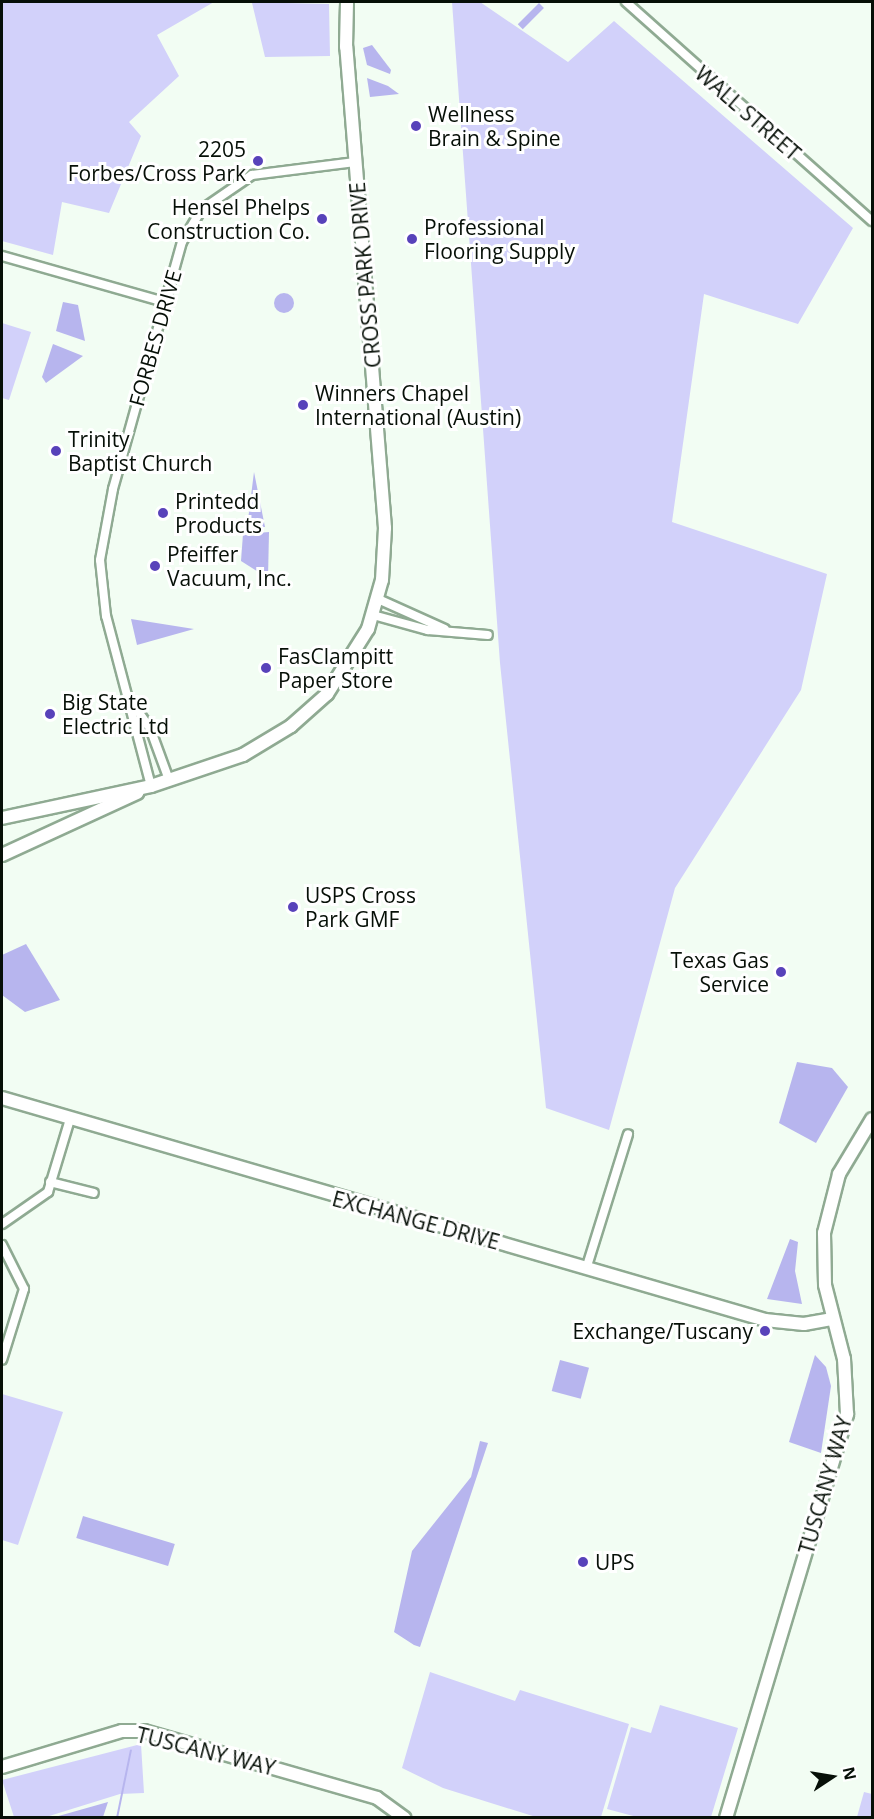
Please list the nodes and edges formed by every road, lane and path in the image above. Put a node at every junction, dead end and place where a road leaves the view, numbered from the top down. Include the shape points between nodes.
1 (347, 2) edge
2 (626, 2) edge
3 (355, 162) junction
4 (873, 221) edge
5 (2, 256) edge
6 (165, 302) junction
7 (378, 599) junction
8 (373, 615) junction
9 (445, 629) junction
10 (488, 635) dead end
11 (132, 703) junction
12 (169, 780) junction
13 (151, 786) junction
14 (2, 818) edge
15 (2, 855) edge
16 (2, 1098) edge
17 (70, 1119) junction
18 (873, 1119) edge
19 (628, 1134) dead end
20 (50, 1182) junction
21 (94, 1193) dead end
22 (2, 1224) edge
23 (2, 1245) edge
24 (4, 1256) edge
25 (587, 1266) junction
26 (833, 1319) junction
27 (2, 1360) edge
28 (2, 1767) edge
29 (405, 1818) edge
30 (726, 1818) edge

1 - 3 street, CROSS PARK DRIVE
2 - 4 street, WALL STREET
3 - 6 street, FORBES DRIVE via 272,170 218,195 182,242
3 - 7 street, CROSS PARK DRIVE via 385,528
5 - 6 street
6 - 11 street, FORBES DRIVE via 112,489 100,560 106,616
7 - 8 street, CROSS PARK DRIVE
7 - 9 street
8 - 9 street via 428,630
8 - 12 street, CROSS PARK DRIVE via 342,675 298,720 243,754
9 - 10 street
11 - 12 street, FORBES DRIVE via 150,728
11 - 13 street, FORBES DRIVE
12 - 13 street, CROSS PARK DRIVE
13 - 14 street, CROSS PARK DRIVE
13 - 15 street, CROSS PARK DRIVE
16 - 17 street, EXCHANGE DRIVE
17 - 20 street
17 - 25 street, EXCHANGE DRIVE
18 - 26 street, TUSCANY WAY via 839,1174 828,1210 823,1263
19 - 25 street
20 - 21 street
20 - 22 street via 48,1192
23 - 24 street
24 - 27 street via 24,1289
25 - 26 street, EXCHANGE DRIVE via 767,1321 804,1324
26 - 30 street, TUSCANY WAY via 844,1359 848,1414
28 - 29 street, TUSCANY WAY via 122,1731 144,1731 377,1798

